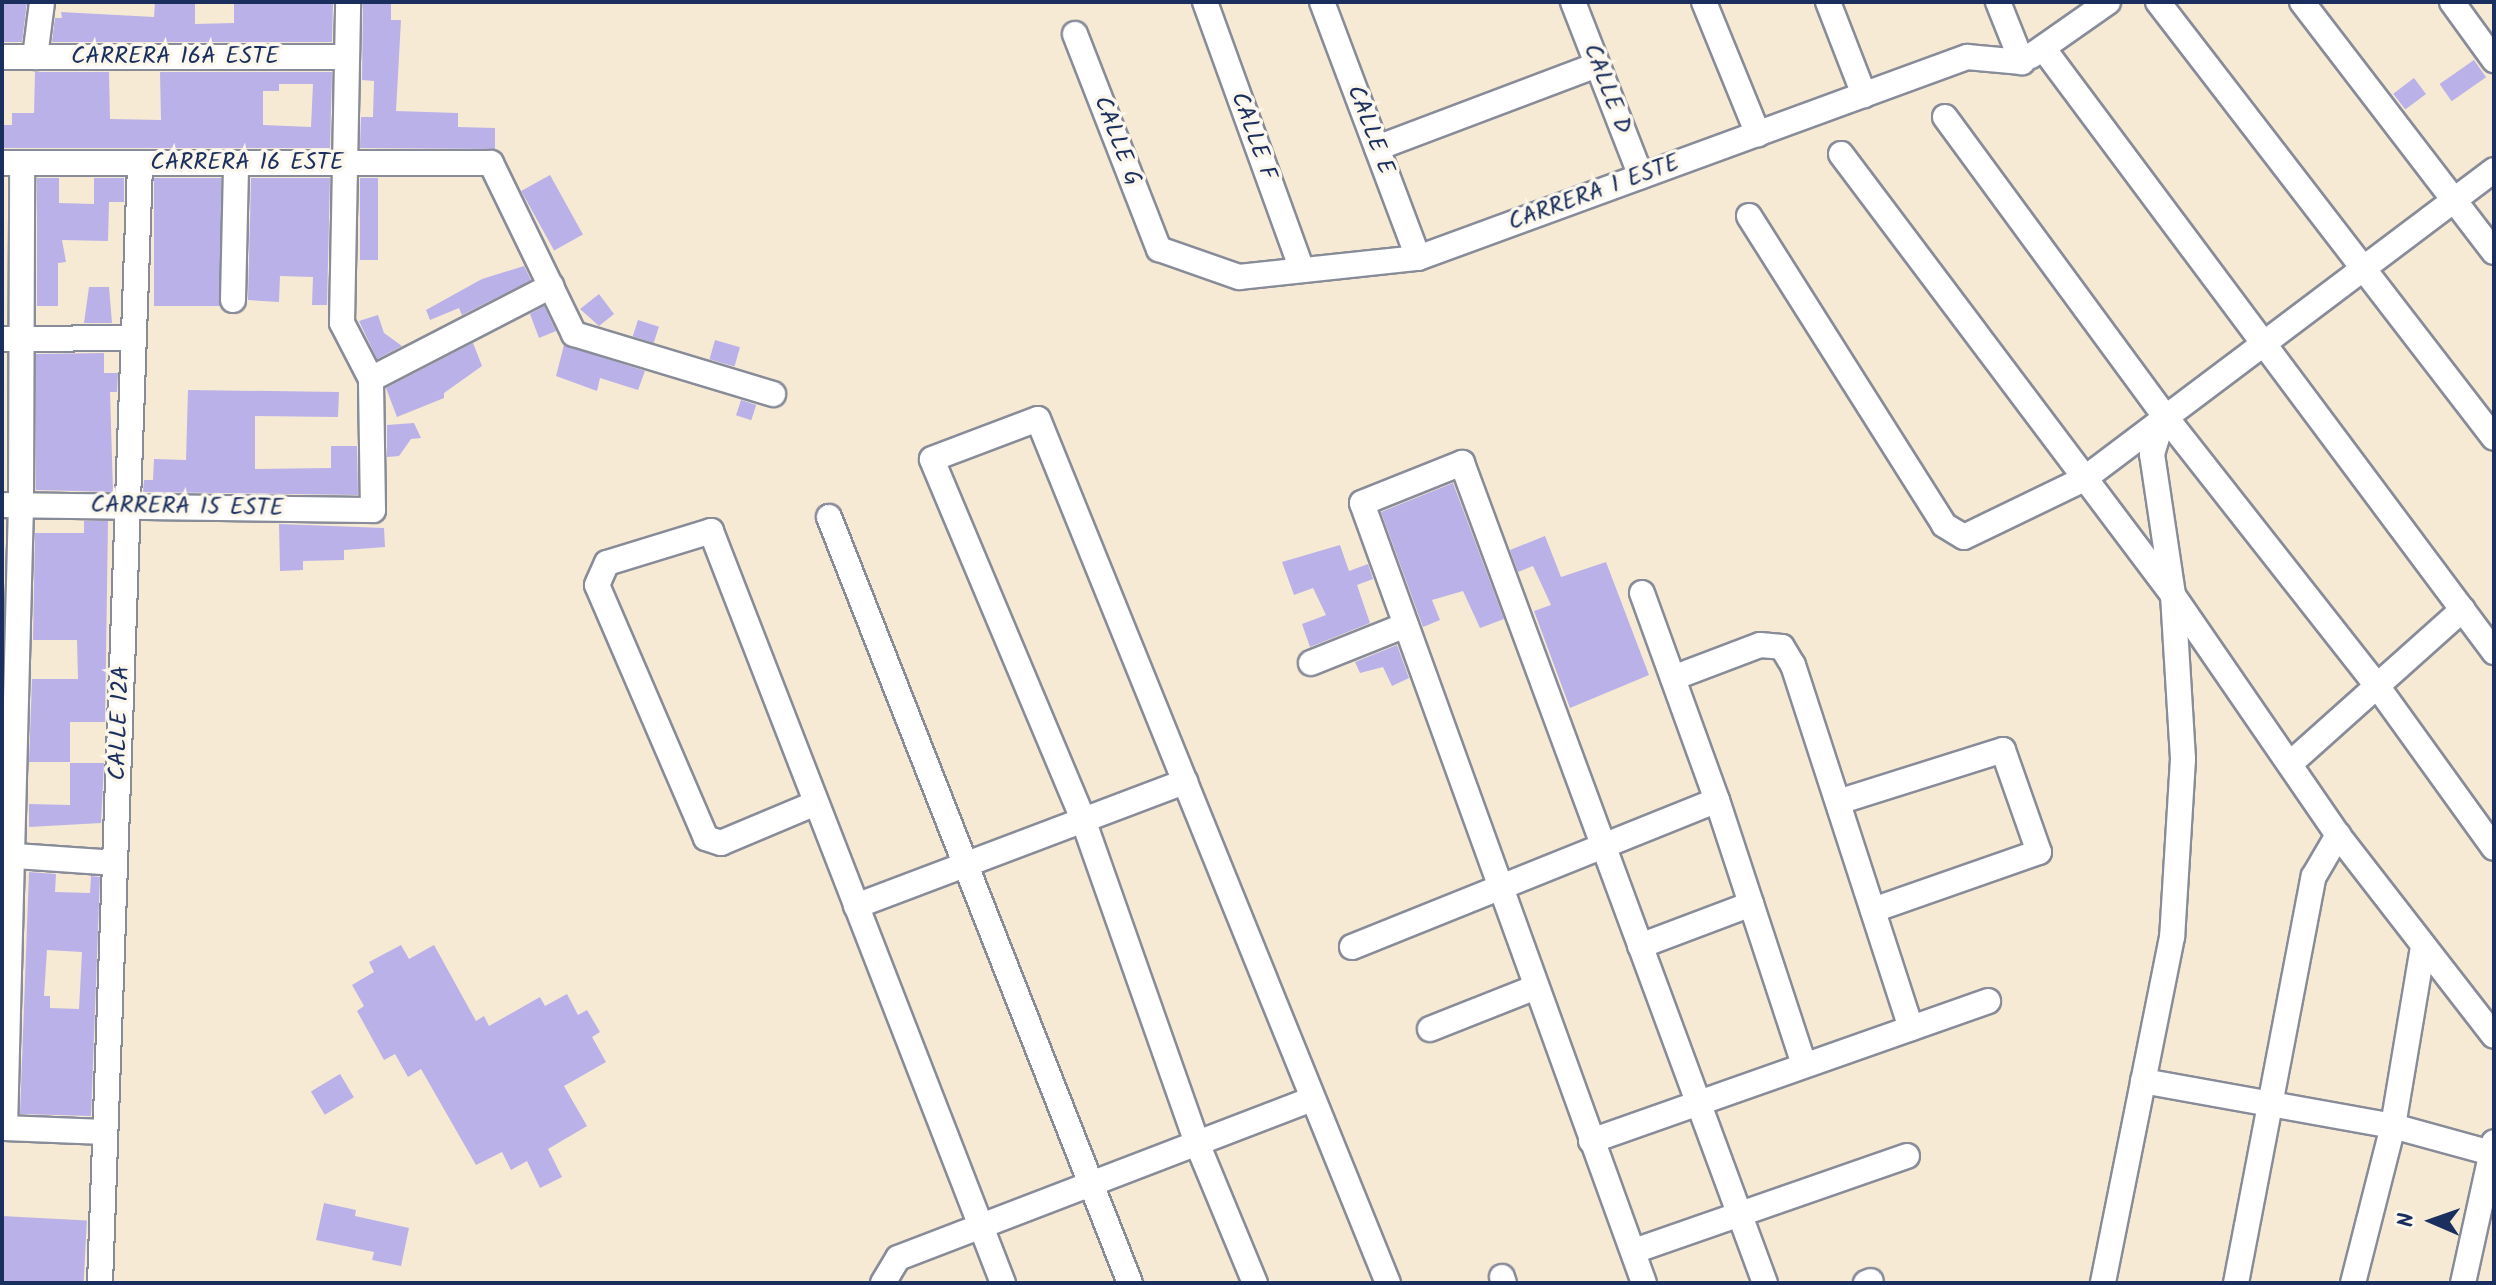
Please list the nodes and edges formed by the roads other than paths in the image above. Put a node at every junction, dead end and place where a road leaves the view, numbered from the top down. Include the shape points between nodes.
1 (42, 2) edge
2 (348, 2) edge
3 (1205, 2) edge
4 (1573, 2) edge
5 (1704, 2) edge
6 (1828, 2) edge
7 (1998, 2) edge
8 (2108, 2) edge
9 (2158, 2) edge
10 (2302, 2) edge
11 (2452, 2) edge
12 (1328, 4) edge
13 (1075, 34) dead end
14 (2032, 55) junction
15 (2, 57) edge
16 (35, 57) junction
17 (347, 57) junction
18 (2494, 60) edge
19 (1597, 65) junction
20 (1864, 95) junction
21 (1945, 117) dead end
22 (1758, 134) junction
23 (1377, 148) junction
24 (1841, 154) dead end
25 (12, 163) edge
26 (140, 163) junction
27 (345, 163) junction
28 (236, 164) junction
29 (2494, 170) edge
30 (1641, 176) junction
31 (2454, 202) junction
32 (1749, 216) dead end
33 (1159, 249) joint
34 (2494, 252) edge
35 (1418, 258) junction
36 (1302, 270) junction
37 (2362, 272) junction
38 (551, 286) junction
39 (233, 300) dead end
40 (133, 338) junction
41 (12, 339) edge
42 (2266, 342) junction
43 (371, 379) junction
44 (773, 394) dead end
45 (2164, 415) junction
46 (2494, 438) edge
47 (2084, 479) junction
48 (12, 505) edge
49 (127, 505) junction
50 (829, 517) dead end
51 (1642, 593) dead end
52 (2173, 595) junction
53 (2463, 609) junction
54 (1406, 625) junction
55 (2494, 652) edge
56 (1311, 663) dead end
57 (1673, 678) junction
58 (2375, 683) junction
59 (2292, 762) junction
60 (1185, 782) junction
61 (1717, 800) junction
62 (1838, 802) junction
63 (816, 803) junction
64 (1083, 819) junction
65 (2338, 835) junction
66 (1603, 845) junction
67 (2494, 848) edge
68 (8, 856) edge
69 (115, 863) junction
70 (965, 864) junction
71 (1499, 885) junction
72 (1751, 904) junction
73 (856, 906) junction
74 (1873, 910) junction
75 (1640, 946) junction
76 (1352, 947) dead end
77 (2423, 947) junction
78 (1536, 987) junction
79 (1988, 1001) dead end
80 (1911, 1028) junction
81 (1430, 1029) dead end
82 (2494, 1036) edge
83 (1804, 1065) junction
84 (2143, 1081) junction
85 (1313, 1099) junction
86 (1698, 1103) junction
87 (2270, 1105) junction
88 (2393, 1126) junction
89 (4, 1128) edge
90 (105, 1132) junction
91 (1591, 1141) junction
92 (1197, 1143) junction
93 (2492, 1147) edge
94 (1907, 1156) dead end
95 (1091, 1184) junction
96 (1742, 1214) junction
97 (979, 1227) junction
98 (1634, 1251) junction
99 (883, 1282) edge
100 (100, 1283) edge
101 (1003, 1283) edge
102 (1130, 1283) edge
103 (1255, 1283) edge
104 (1388, 1283) edge
105 (1644, 1283) edge
106 (1765, 1283) edge
107 (2103, 1283) edge
108 (2236, 1283) edge
109 (2353, 1283) edge
110 (2463, 1283) edge

1 - 16 street
2 - 17 street
3 - 36 street, CALLE F
4 - 19 street, CALLE D
5 - 22 street
6 - 20 street
7 - 14 street
8 - 14 street
9 - 37 street
10 - 31 street
11 - 18 street
12 - 23 street, CALLE E
13 - 33 street, CALLE G
14 - 20 street, CARRERA 1 ESTE via 1967,57
14 - 42 street
15 - 16 street, CARRERA 16A ESTE
16 - 17 street, CARRERA 16A ESTE
17 - 27 street
19 - 23 street
19 - 30 street, CALLE D
20 - 22 street, CARRERA 1 ESTE
21 - 45 street
22 - 30 street, CARRERA 1 ESTE
23 - 35 street, CALLE E
24 - 47 street
25 - 26 street, CARRERA 16 ESTE
25 - 41 street
26 - 28 street, CARRERA 16 ESTE
26 - 40 street, CALLE 12A
27 - 28 street, CARRERA 16 ESTE
27 - 38 street, CARRERA 16 ESTE via 491,163
27 - 43 street via 342,323
28 - 39 street
29 - 31 street
30 - 35 street, CARRERA 1 ESTE
31 - 34 street
31 - 37 street
32 - 47 street via 1944,525 1964,537 1984,531
33 - 36 street, CARRERA 1 ESTE via 1239,277
35 - 36 street, CARRERA 1 ESTE
37 - 42 street
37 - 46 street
38 - 43 street
38 - 44 street via 574,334
40 - 41 street
40 - 49 street, CALLE 12A
41 - 48 street
42 - 45 street
42 - 53 street
43 - 49 street, CARRERA 15 ESTE via 373,510
45 - 47 street
45 - 52 street via 2152,454
45 - 58 street
47 - 52 street
48 - 49 street, CARRERA 15 ESTE
48 - 68 street
49 - 69 street, CALLE 12A
50 - 70 street
51 - 57 street
52 - 59 street
52 - 84 street via 2183,759 2173,922
53 - 55 street
53 - 58 street
54 - 56 street
54 - 66 street via 1362,503 1462,463
54 - 71 street
57 - 61 street
57 - 62 street via 1760,645 1782,647 1793,665
58 - 59 street
58 - 67 street
59 - 65 street
60 - 64 street
60 - 64 street via 1038,419 932,459
60 - 85 street
61 - 66 street
61 - 72 street
62 - 74 street
62 - 74 street via 2003,750 2039,852
63 - 63 street via 721,843 706,838 597,585 607,563 711,531
63 - 73 street
64 - 70 street
64 - 92 street
65 - 77 street
65 - 87 street via 2314,876
66 - 71 street
66 - 75 street
68 - 69 street
68 - 89 street
69 - 90 street, CALLE 12A
70 - 73 street
70 - 95 street
71 - 76 street
71 - 78 street
72 - 75 street
72 - 83 street
73 - 97 street
74 - 80 street
75 - 86 street
77 - 82 street
77 - 88 street
78 - 81 street
78 - 91 street
79 - 80 street
80 - 83 street
83 - 86 street
84 - 87 street
84 - 107 street
85 - 92 street
85 - 104 street
86 - 91 street
86 - 96 street
87 - 88 street
87 - 108 street
88 - 93 street
88 - 109 street
89 - 90 street
90 - 100 street, CALLE 12A
91 - 98 street
92 - 95 street
92 - 103 street
93 - 110 street
94 - 96 street
95 - 97 street
95 - 102 street
96 - 98 street
96 - 106 street
97 - 99 street via 898,1258
97 - 101 street
98 - 105 street

